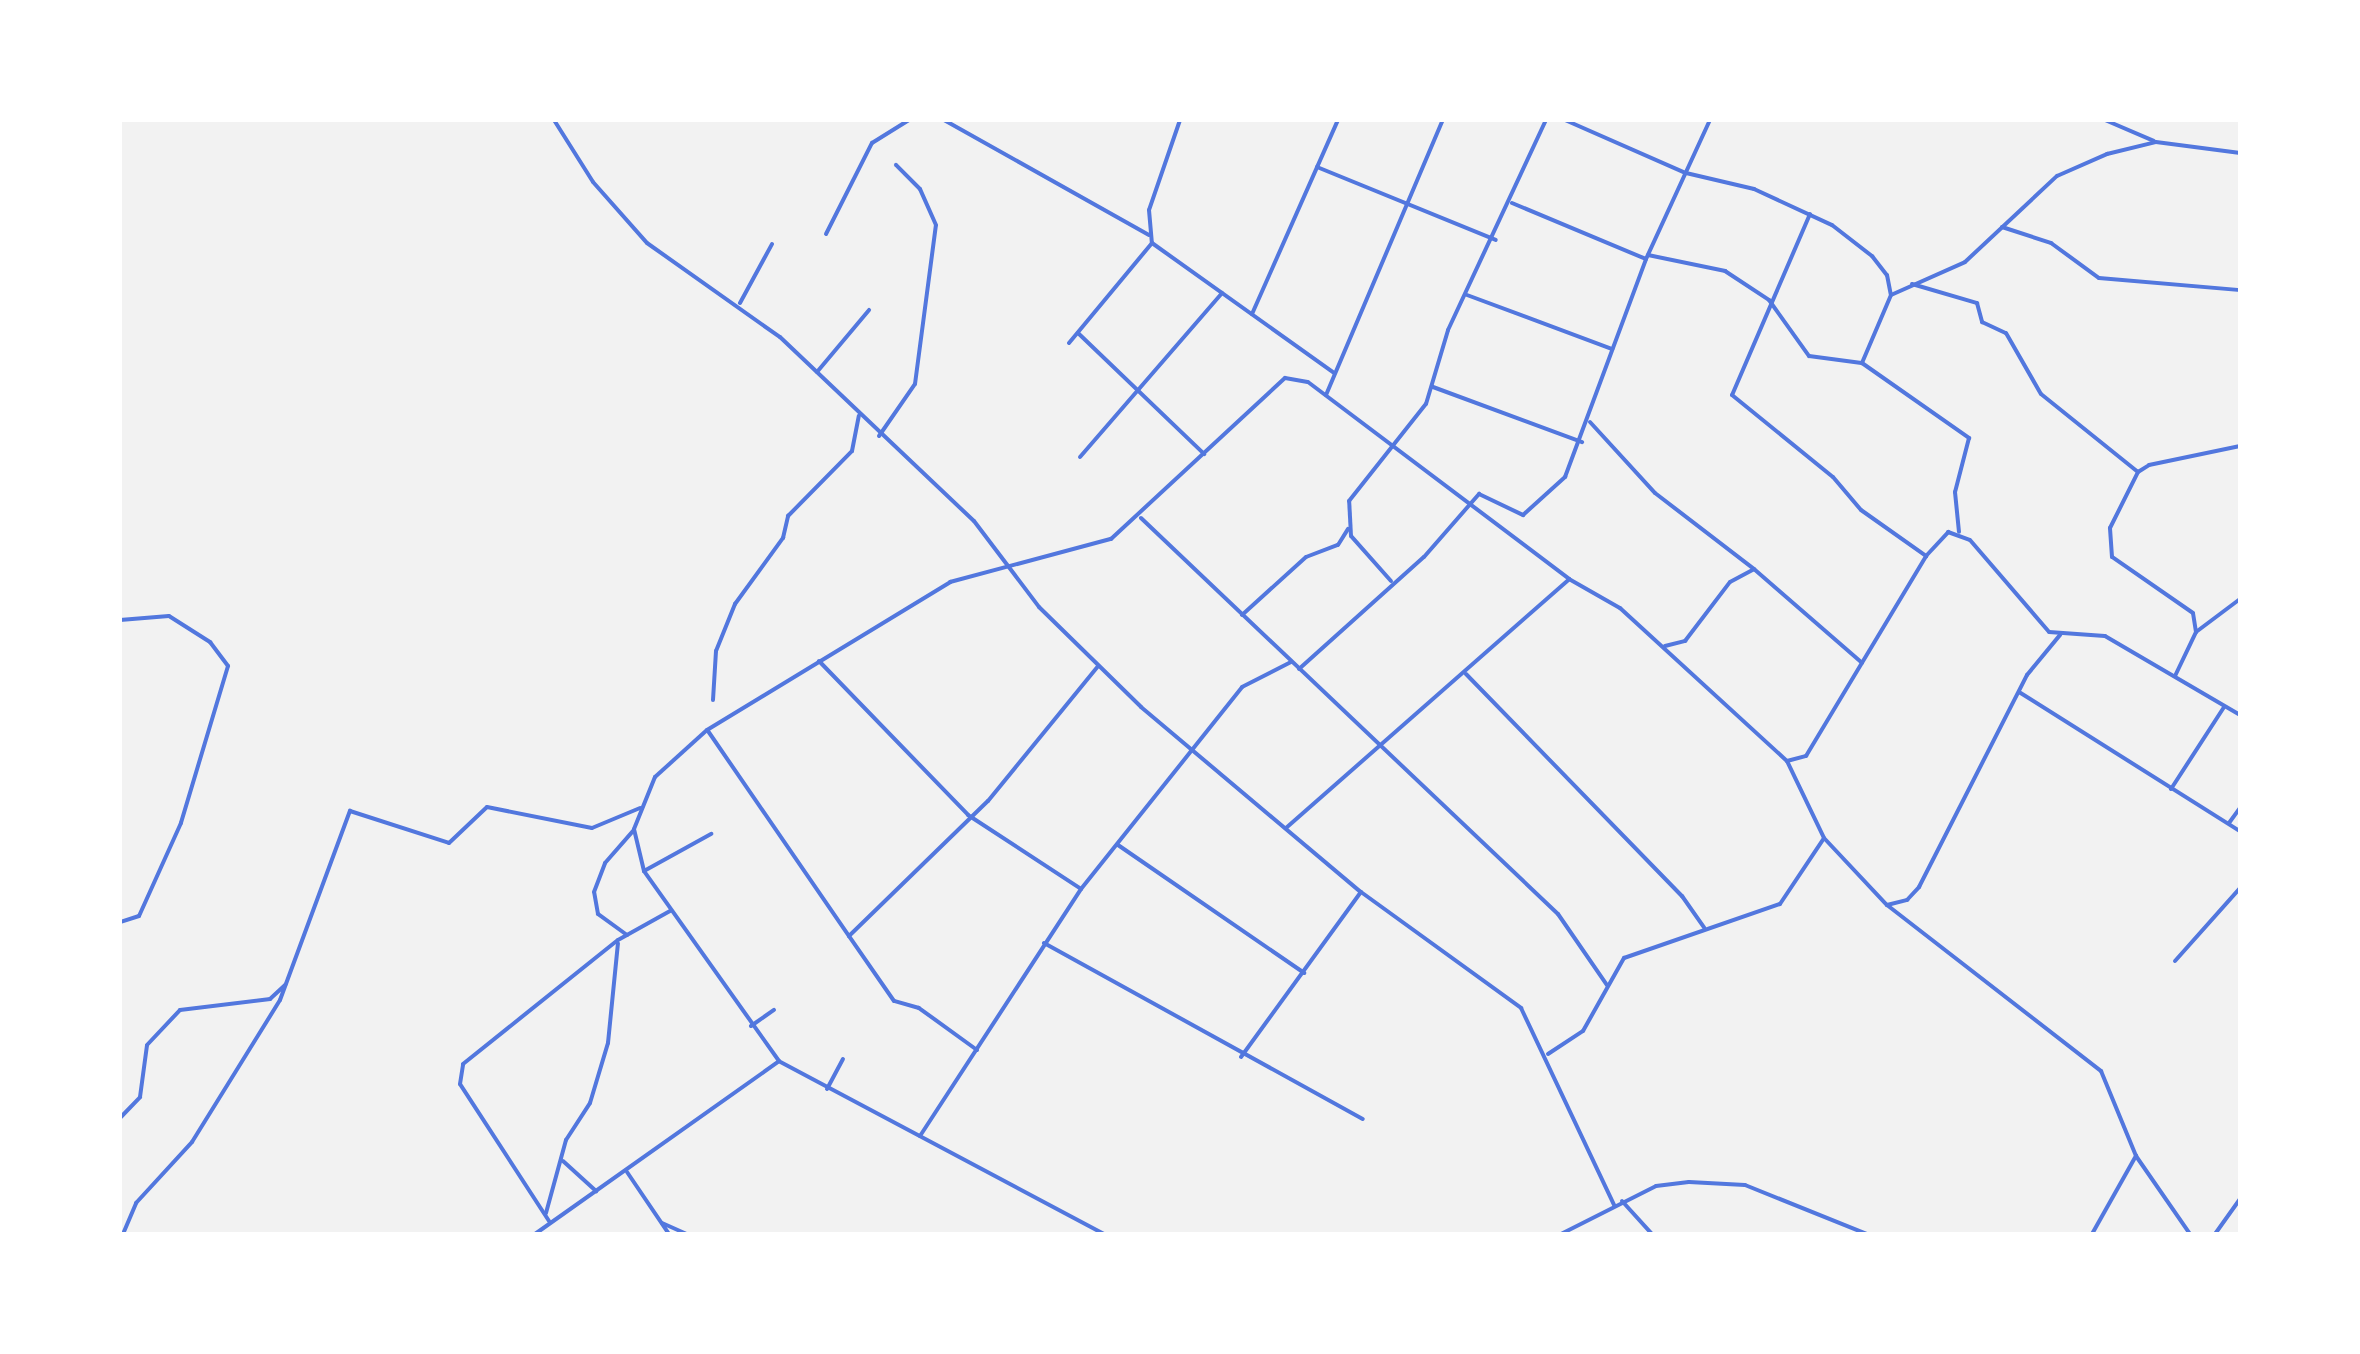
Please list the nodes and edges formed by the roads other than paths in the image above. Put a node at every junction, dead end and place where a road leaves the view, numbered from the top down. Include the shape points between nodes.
1 (554, 120) edge
2 (909, 120) edge
3 (944, 120) edge
4 (1180, 120) edge
5 (1338, 120) edge
6 (1443, 120) edge
7 (1546, 120) edge
8 (1565, 120) edge
9 (1710, 120) edge
10 (2105, 120) edge
11 (2156, 142) junction
12 (2240, 153) edge
13 (896, 165) dead end
14 (1317, 167) junction
15 (1686, 173) junction
16 (1512, 203) junction
17 (1408, 206) junction
18 (1810, 214) junction
19 (2001, 227) junction
20 (826, 234) dead end
21 (1149, 235) junction
22 (1496, 240) junction
23 (1152, 243) junction
24 (772, 244) dead end
25 (1647, 257) junction
26 (1910, 284) junction
27 (2240, 290) edge
28 (1222, 293) junction
29 (1467, 295) junction
30 (1891, 295) junction
31 (1769, 300) junction
32 (740, 303) junction
33 (869, 310) dead end
34 (1252, 314) junction
35 (1078, 333) junction
36 (1069, 343) dead end
37 (1612, 349) junction
38 (1862, 363) junction
39 (816, 373) junction
40 (1334, 373) junction
41 (1433, 387) junction
42 (1138, 392) junction
43 (1326, 395) junction
44 (859, 416) junction
45 (1590, 421) junction
46 (879, 436) junction
47 (1391, 442) junction
48 (1582, 442) junction
49 (2240, 446) edge
50 (1204, 454) junction
51 (1080, 457) dead end
52 (2138, 472) junction
53 (1473, 502) junction
54 (1141, 518) junction
55 (1348, 529) junction
56 (1959, 532) junction
57 (1926, 556) junction
58 (1001, 564) junction
59 (1754, 569) junction
60 (1569, 579) junction
61 (1391, 581) junction
62 (2240, 599) edge
63 (1242, 615) junction
64 (120, 620) edge
65 (2196, 632) junction
66 (2060, 635) junction
67 (1665, 646) junction
68 (819, 661) junction
69 (1292, 662) junction
70 (1862, 663) junction
71 (1098, 666) junction
72 (1299, 669) junction
73 (1466, 673) junction
74 (2175, 676) junction
75 (2019, 691) junction
76 (713, 700) dead end
77 (2224, 707) junction
78 (2240, 715) edge
79 (707, 730) junction
80 (1380, 748) junction
81 (1190, 750) junction
82 (1787, 761) junction
83 (2171, 789) junction
84 (640, 808) junction
85 (2240, 808) edge
86 (968, 815) junction
87 (2229, 823) junction
88 (1286, 828) junction
89 (634, 829) junction
90 (2240, 831) edge
91 (711, 834) dead end
92 (1824, 838) junction
93 (1118, 845) junction
94 (644, 871) junction
95 (2240, 888) edge
96 (1081, 889) junction
97 (1361, 892) junction
98 (1887, 905) junction
99 (670, 911) junction
100 (120, 922) edge
101 (1704, 928) junction
102 (627, 935) junction
103 (849, 936) junction
104 (618, 940) junction
105 (1044, 943) junction
106 (2175, 961) dead end
107 (1304, 973) junction
108 (288, 981) junction
109 (1607, 985) junction
110 (774, 1010) dead end
111 (751, 1026) junction
112 (977, 1050) junction
113 (1548, 1054) junction
114 (1241, 1057) junction
115 (843, 1059) dead end
116 (779, 1061) junction
117 (827, 1089) junction
118 (120, 1118) edge
119 (1363, 1119) dead end
120 (920, 1136) junction
121 (2136, 1156) junction
122 (563, 1161) junction
123 (627, 1172) junction
124 (596, 1191) junction
125 (2240, 1199) edge
126 (1622, 1201) junction
127 (1614, 1205) junction
128 (546, 1213) junction
129 (549, 1221) junction
130 (660, 1222) junction
131 (123, 1234) edge
132 (535, 1234) edge
133 (669, 1234) edge
134 (687, 1234) edge
135 (1104, 1234) edge
136 (1561, 1234) edge
137 (1652, 1234) edge
138 (1867, 1234) edge
139 (2092, 1234) edge
140 (2190, 1234) edge
141 (2215, 1234) edge

1 - 32 street via 593,182 647,243
2 - 20 street via 872,143
3 - 21 street
4 - 21 street via 1149,210
5 - 14 street
6 - 17 street
7 - 16 street
8 - 15 street
9 - 15 street
10 - 11 street
11 - 12 street
11 - 19 street via 2057,176
13 - 46 street via 920,189 936,225 915,384
14 - 17 street
14 - 34 street
15 - 18 street via 1754,189
15 - 25 street
16 - 22 street
16 - 25 street
17 - 22 street
17 - 40 street
18 - 30 street via 1872,256 1887,275
18 - 31 street
19 - 26 street via 1965,262
19 - 27 street via 2051,243 2099,278
21 - 23 street
22 - 29 street
23 - 28 street
23 - 35 street
24 - 32 street
25 - 31 street via 1715,268
25 - 37 street
26 - 30 street
26 - 52 street via 1977,303 1982,322 2006,333 2041,394
28 - 34 street
28 - 42 street
29 - 37 street
29 - 41 street
30 - 38 street
31 - 38 street via 1809,356
31 - 57 street via 1732,395 1833,477 1861,510
32 - 39 street
33 - 39 street
34 - 40 street
35 - 36 street
35 - 42 street
37 - 45 street
38 - 56 street via 1969,438 1955,492
39 - 44 street
40 - 43 street
41 - 47 street via 1416,422
41 - 48 street
42 - 50 street
42 - 51 street
43 - 47 street
43 - 50 street via 1285,378
44 - 46 street
44 - 76 street via 852,451 788,516 783,538 735,604 716,651
45 - 48 street
45 - 59 street via 1669,506
46 - 58 street via 974,521
47 - 53 street
47 - 55 street via 1358,481
48 - 53 street via 1565,477 1530,512 1518,514 1484,494
49 - 52 street via 2181,454
50 - 54 street
52 - 65 street via 2110,528 2112,557 2179,597
53 - 60 street
53 - 61 street
54 - 58 street via 1082,552
54 - 63 street
55 - 61 street
55 - 63 street via 1338,545 1306,557
56 - 57 street via 1938,539
56 - 66 street via 2029,615
57 - 70 street
58 - 68 street via 950,582
58 - 71 street
59 - 67 street via 1730,582 1685,641
59 - 70 street
60 - 67 street via 1620,608
60 - 73 street
61 - 72 street
62 - 65 street
63 - 69 street
64 - 100 street via 169,616 210,642 228,666 181,823 139,916
65 - 74 street
66 - 74 street via 2105,636
66 - 75 street
67 - 82 street
68 - 79 street
68 - 86 street
69 - 72 street
69 - 81 street via 1252,677
70 - 82 street via 1806,756
71 - 81 street
71 - 86 street via 988,801
72 - 80 street
73 - 80 street
73 - 101 street via 1682,896
74 - 77 street
75 - 83 street
75 - 98 street via 1919,887 1907,900
77 - 78 street
77 - 83 street
79 - 84 street via 655,777
79 - 103 street
80 - 88 street
80 - 109 street via 1558,914
81 - 88 street
81 - 93 street
82 - 92 street
83 - 87 street
84 - 89 street
84 - 108 street via 592,828 487,807 449,843 350,811
85 - 87 street
86 - 96 street
86 - 103 street
87 - 90 street
88 - 97 street
89 - 94 street
89 - 102 street via 605,863 594,892 598,914
91 - 94 street
92 - 98 street
92 - 101 street via 1780,904
93 - 96 street
93 - 107 street
94 - 99 street
95 - 106 street
96 - 105 street
97 - 107 street
97 - 113 street via 1521,1008
98 - 121 street via 2101,1071
99 - 102 street
99 - 111 street
101 - 109 street via 1624,958
102 - 104 street
103 - 112 street via 894,1001 919,1008
104 - 122 street via 608,1043
104 - 128 street via 463,1064 460,1084
105 - 112 street
105 - 114 street
107 - 114 street
108 - 118 street via 270,999 193,1005 165,1022 147,1045 145,1081 133,1111
108 - 131 street via 192,1142 136,1203
109 - 113 street via 1583,1031
110 - 111 street
111 - 116 street
112 - 120 street
113 - 127 street
114 - 119 street
115 - 117 street
116 - 117 street
116 - 123 street
117 - 120 street
120 - 135 street
121 - 139 street
121 - 140 street
122 - 124 street
122 - 128 street
123 - 124 street
123 - 130 street
124 - 129 street
125 - 141 street
126 - 127 street
126 - 137 street
126 - 138 street via 1689,1182 1745,1185
127 - 136 street
128 - 129 street
129 - 132 street
130 - 133 street
130 - 134 street

